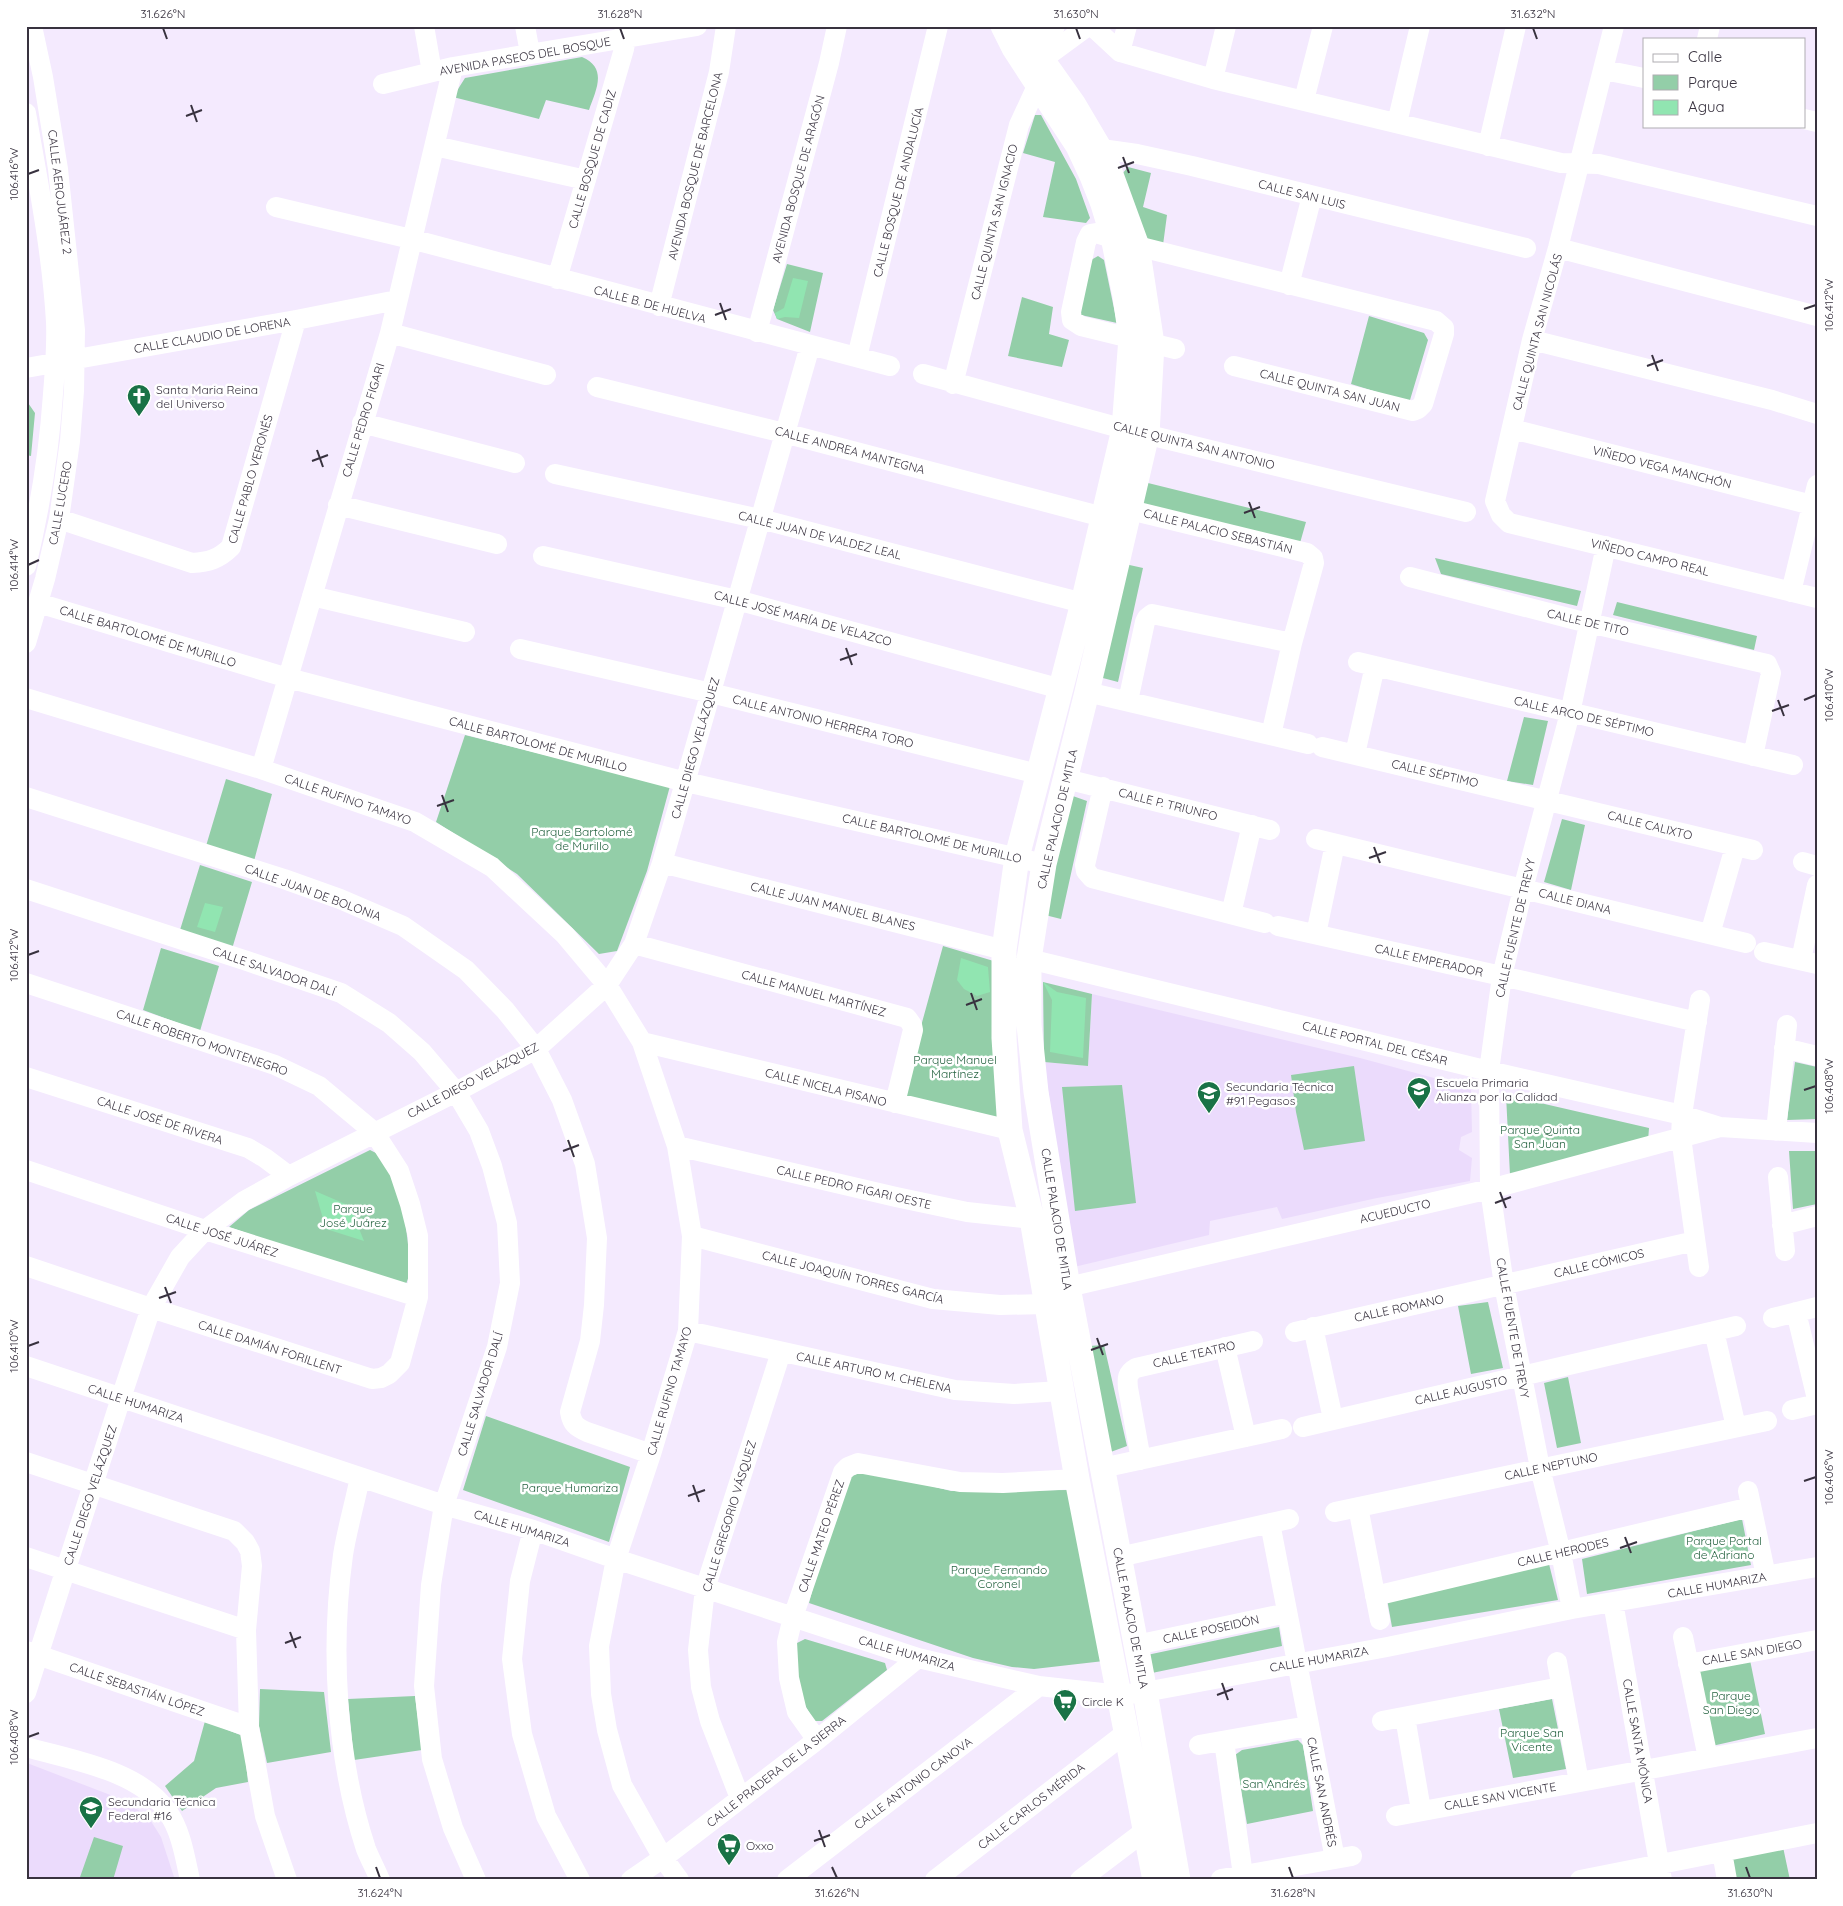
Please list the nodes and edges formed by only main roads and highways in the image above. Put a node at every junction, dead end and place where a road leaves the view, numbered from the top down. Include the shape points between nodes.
1 (1003, 26) edge
2 (1036, 55) edge
3 (1089, 148) junction
4 (1153, 344) junction
5 (1135, 431) junction
6 (1155, 1880) edge
7 (1178, 1880) edge

1 - 2 main road, CALLE PALACIO DE MITLA via 1014,48
2 - 3 main road, CALLE PALACIO DE MITLA via 1074,105
3 - 4 main road, CALLE PALACIO DE MITLA via 1125,296
3 - 4 main road, CALLE PALACIO DE MITLA via 1136,246
4 - 5 main road, CALLE PALACIO DE MITLA
5 - 6 main road, CALLE PALACIO DE MITLA via 1103,517 1017,857 1004,950 1004,1038 1010,1130 1032,1219 1077,1479
5 - 7 main road, CALLE PALACIO DE MITLA via 1130,510 1044,864 1029,959 1030,1025 1036,1092 1068,1287

